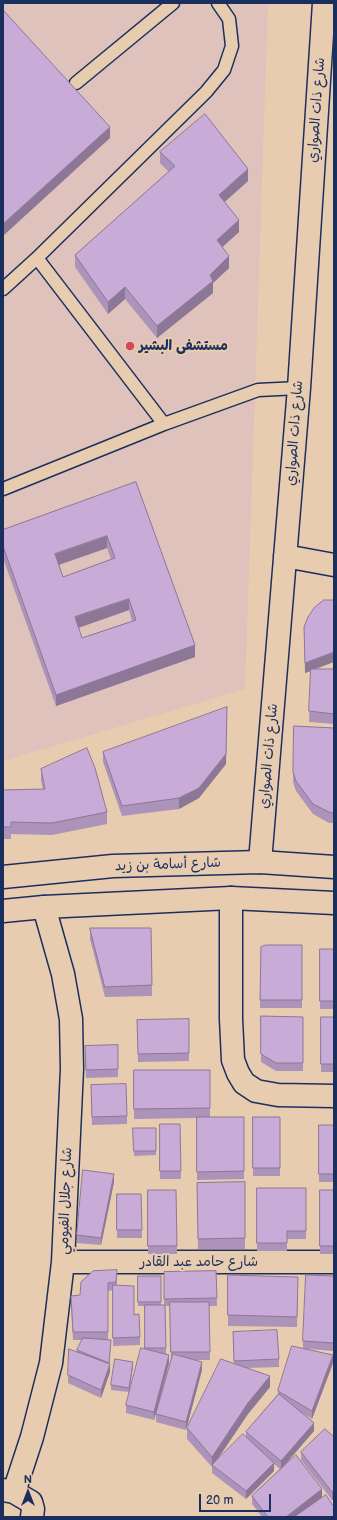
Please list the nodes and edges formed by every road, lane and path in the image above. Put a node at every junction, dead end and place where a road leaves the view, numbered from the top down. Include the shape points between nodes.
1 (173, 3) edge
2 (218, 3) edge
3 (324, 3) edge
4 (76, 83) dead end
5 (37, 258) junction
6 (3, 289) edge
7 (299, 388) junction
8 (164, 424) junction
9 (3, 489) edge
10 (285, 556) junction
11 (334, 565) edge
12 (260, 862) junction
13 (334, 867) edge
14 (3, 877) edge
15 (232, 898) junction
16 (334, 903) edge
17 (44, 907) junction
18 (3, 911) edge
19 (334, 1096) edge
20 (63, 1262) junction
21 (334, 1262) edge
22 (8, 1491) edge
23 (32, 1517) edge

1 - 4 lane
2 - 5 lane via 229,18 232,46 224,70 206,92
3 - 7 main road, شارع ذات الصواري
5 - 6 lane
5 - 8 lane
7 - 8 lane via 258,390
7 - 10 main road, شارع ذات الصواري
8 - 9 lane
10 - 11 main road
10 - 12 main road, شارع ذات الصواري
12 - 13 main road, شارع أسامة بن زيد
12 - 14 main road, شارع أسامة بن زيد via 113,866
15 - 16 main road
15 - 17 main road
15 - 19 main road via 231,1019 233,1060 238,1072 244,1083 256,1091 278,1095
17 - 18 main road
17 - 20 main road, شارع جلال الفيومي via 63,974 72,1019
20 - 21 main road, شارع حامد عبد القادر
20 - 22 main road, شارع جلال الفيومي via 51,1363 34,1431
22 - 23 main road via 31,1502

